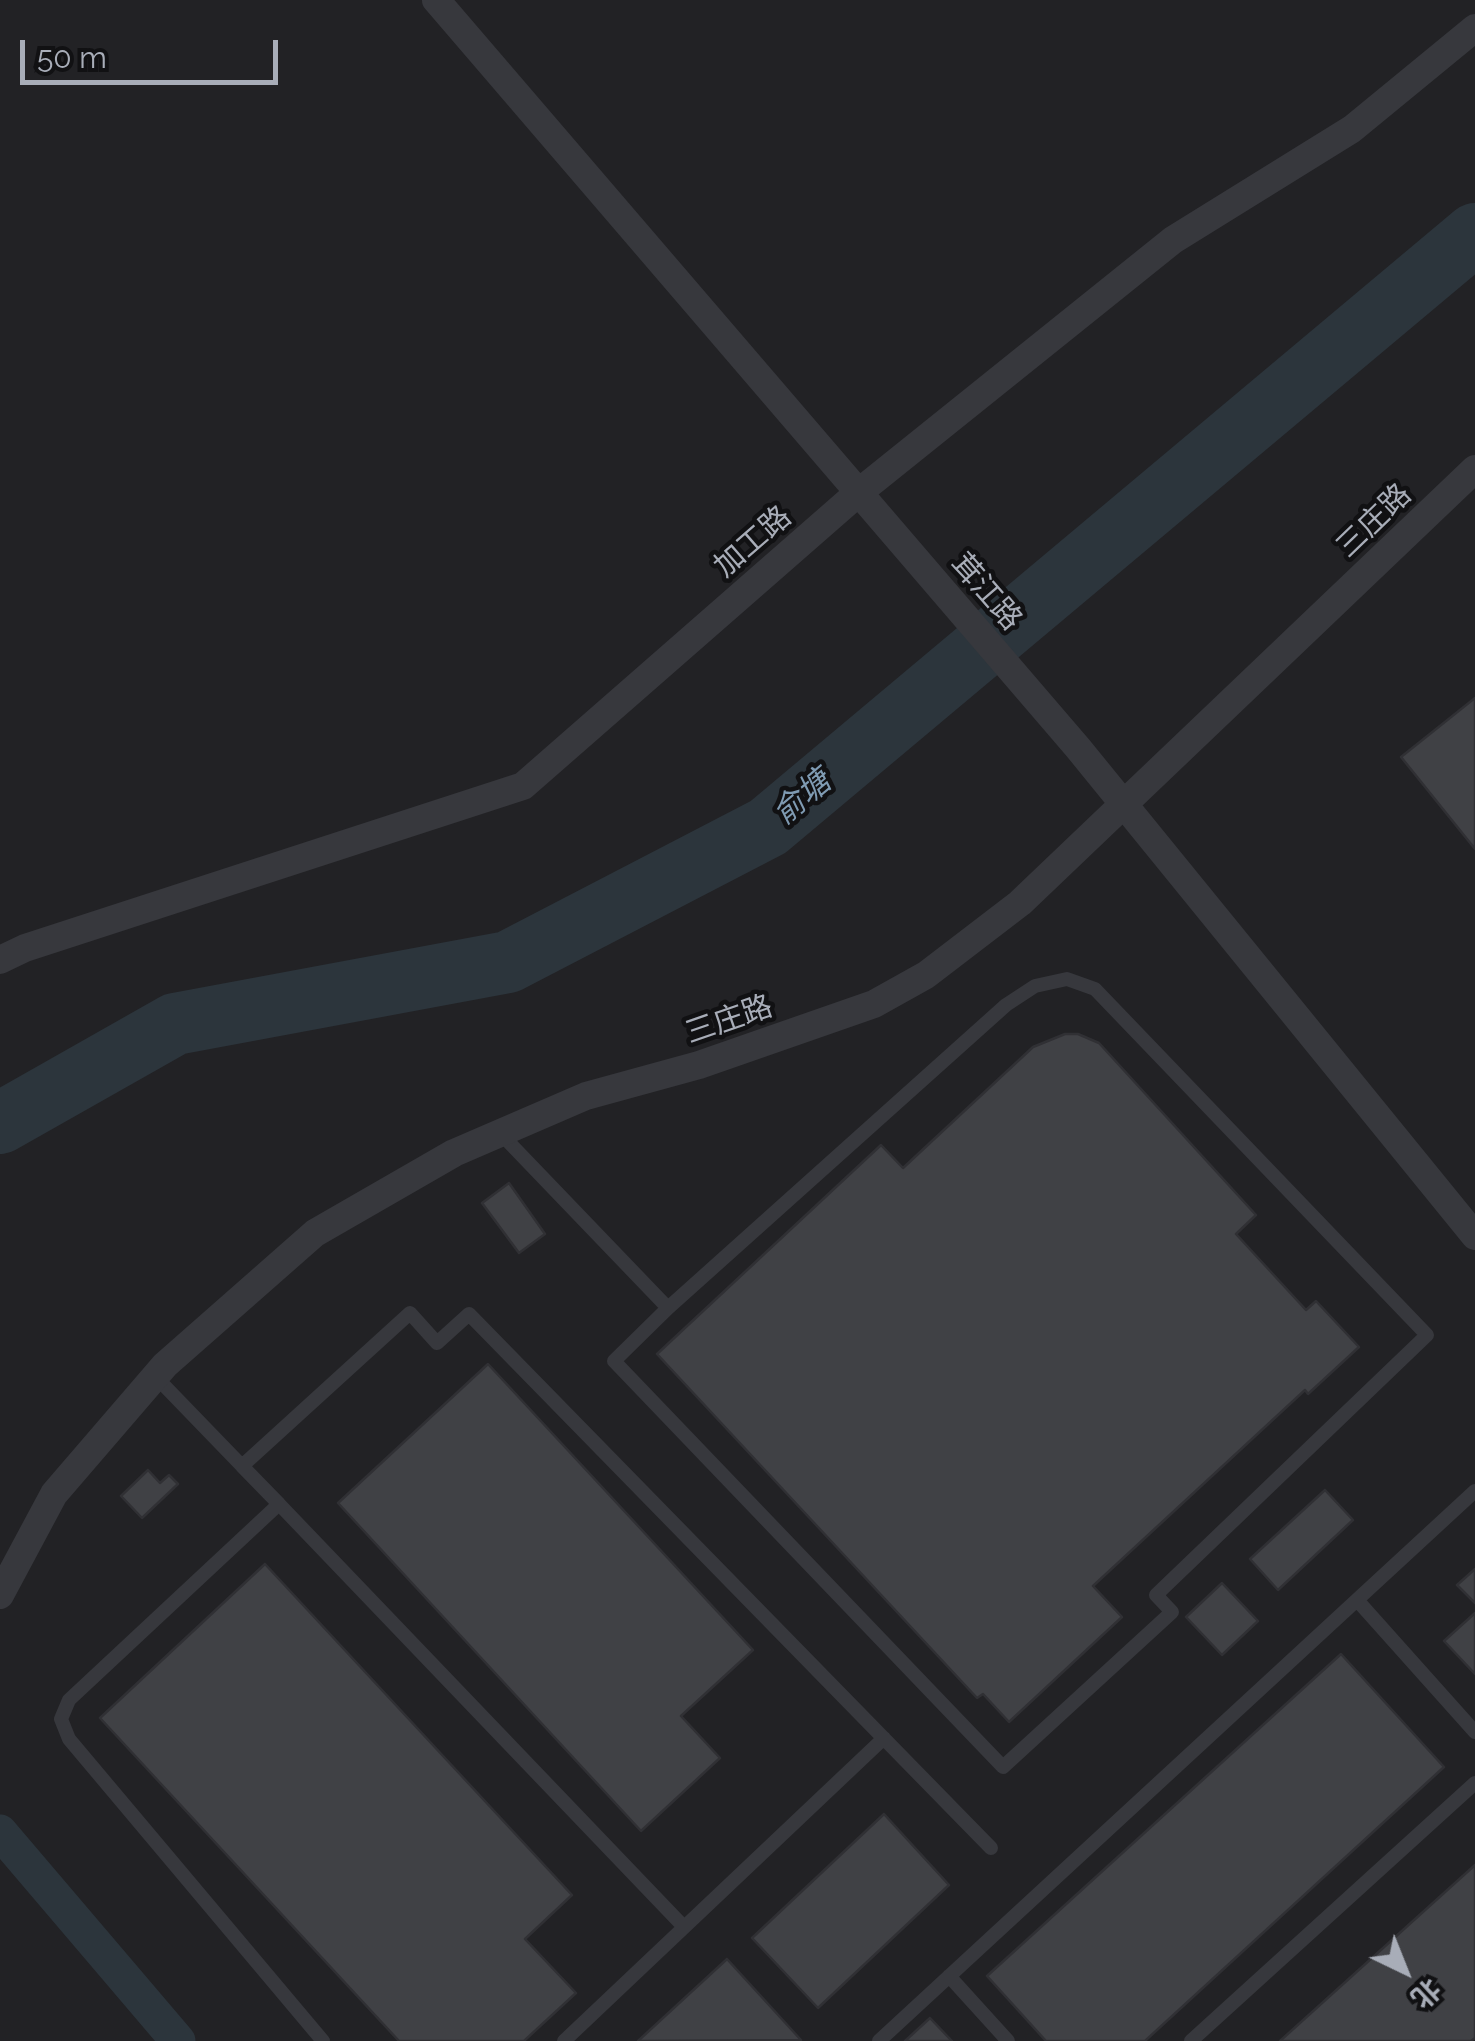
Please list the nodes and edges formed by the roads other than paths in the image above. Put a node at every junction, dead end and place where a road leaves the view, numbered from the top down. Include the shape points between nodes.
1 (436, 0) edge
2 (1475, 28) edge
3 (1475, 469) edge
4 (858, 493) junction
5 (1123, 805) junction
6 (0, 960) edge
7 (500, 1132) junction
8 (1475, 1236) edge
9 (668, 1308) junction
10 (154, 1376) junction
11 (242, 1466) junction
12 (1475, 1491) edge
13 (279, 1504) junction
14 (0, 1595) edge
15 (1357, 1600) junction
16 (1475, 1732) edge
17 (884, 1738) junction
18 (1475, 1783) edge
19 (991, 1848) dead end
20 (684, 1927) junction
21 (949, 1976) junction
22 (323, 2041) edge
23 (564, 2041) edge
24 (879, 2041) edge
25 (1008, 2041) edge
26 (1191, 2041) edge

1 - 4 street, 茸江路
2 - 4 street, 加工路 via 1352,129 1173,240
3 - 5 street, 三庄路
4 - 5 street, 茸江路
4 - 6 street, 加工路 via 523,786
5 - 7 street, 三庄路 via 1020,903 926,975 874,1004 586,1096
5 - 8 street, 茸江路
7 - 9 lane
7 - 10 street, 三庄路 via 314,1233
9 - 9 lane via 1006,1005 1035,986 1066,979 1095,989 1427,1335 1156,1595 1172,1612 1003,1768 614,1361
10 - 11 lane
10 - 14 street, 三庄路 via 54,1494
11 - 13 lane
11 - 17 lane via 410,1313 437,1343 469,1314
12 - 15 lane
13 - 20 lane
13 - 22 lane via 69,1700 61,1719 69,1739
15 - 16 lane
15 - 21 lane
17 - 19 lane
17 - 20 lane
18 - 26 lane
20 - 23 lane
21 - 24 lane
21 - 25 lane

